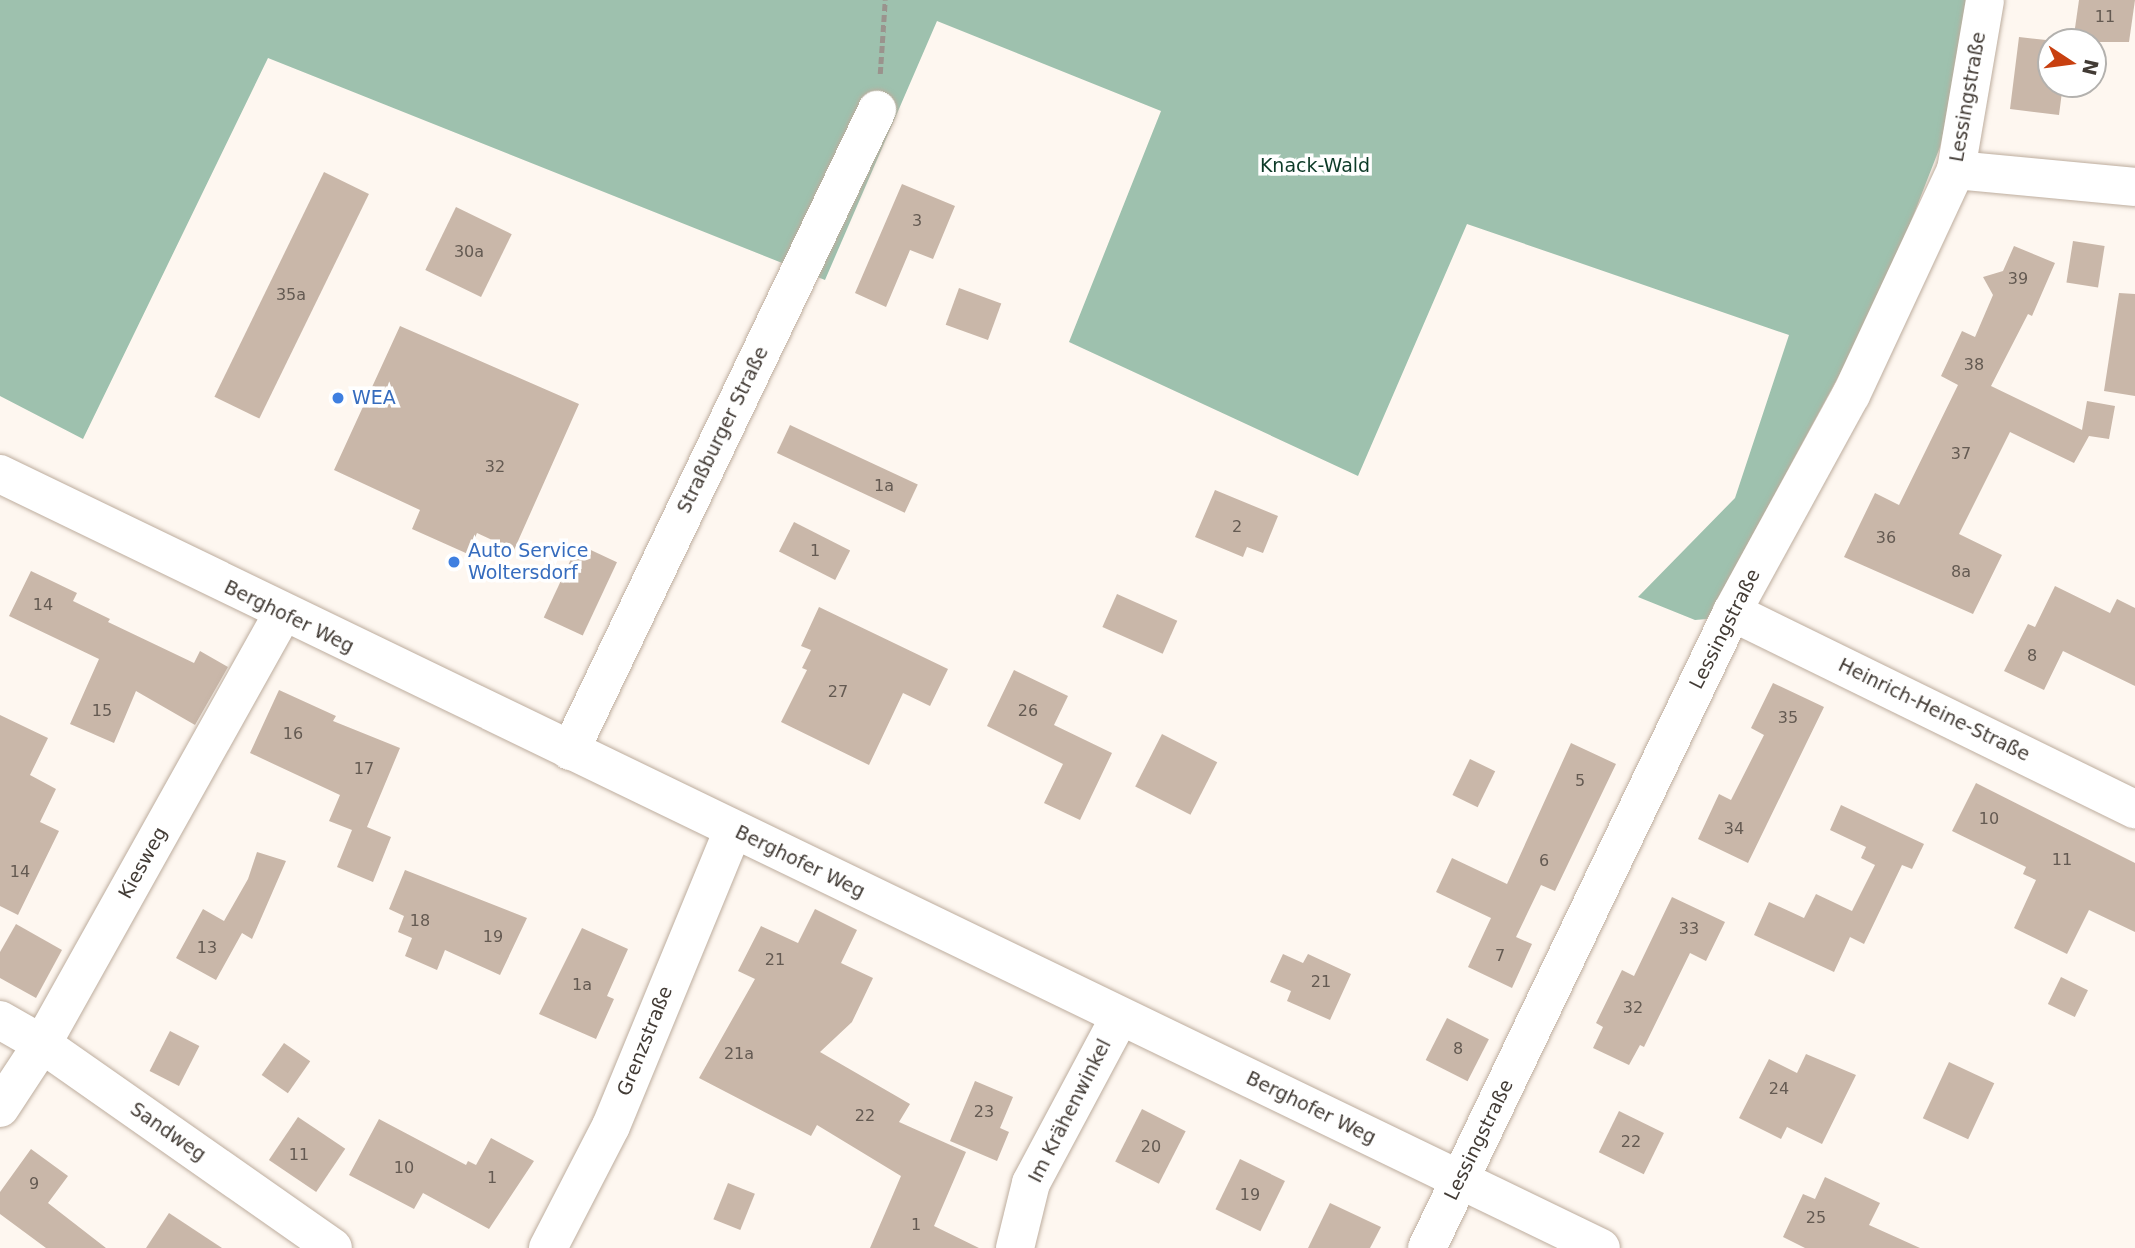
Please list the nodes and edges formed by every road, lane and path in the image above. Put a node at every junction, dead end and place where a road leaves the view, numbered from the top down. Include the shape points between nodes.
1 (885, 0) edge
2 (1985, 0) edge
3 (877, 110) joint
4 (1956, 170) junction
5 (2135, 187) edge
6 (0, 474) edge
7 (1732, 611) junction
8 (282, 614) junction
9 (570, 751) junction
10 (2135, 809) edge
11 (733, 830) junction
12 (1120, 1016) junction
13 (0, 1020) edge
14 (42, 1044) junction
15 (0, 1108) edge
16 (1460, 1180) junction
17 (333, 1248) edge
18 (548, 1248) edge
19 (1015, 1248) edge
20 (1427, 1248) edge
21 (1601, 1248) edge

1 - 3 path
2 - 4 street, Lessingstraße
3 - 9 street, Straßburger Straße
4 - 5 street
4 - 7 street, Lessingstraße via 1851,394
6 - 8 street, Berghofer Weg
7 - 10 street, Heinrich-Heine-Straße
7 - 16 street, Lessingstraße
8 - 9 street, Berghofer Weg
8 - 14 street, Kiesweg
9 - 11 street, Berghofer Weg
11 - 12 street, Berghofer Weg
11 - 18 street, Grenzstraße via 611,1126
12 - 16 street, Berghofer Weg
12 - 19 street, Im Krähenwinkel via 1031,1184
13 - 14 street, Sandweg
14 - 15 street, Kiesweg
14 - 17 street, Sandweg
16 - 20 street, Lessingstraße
16 - 21 street, Berghofer Weg

